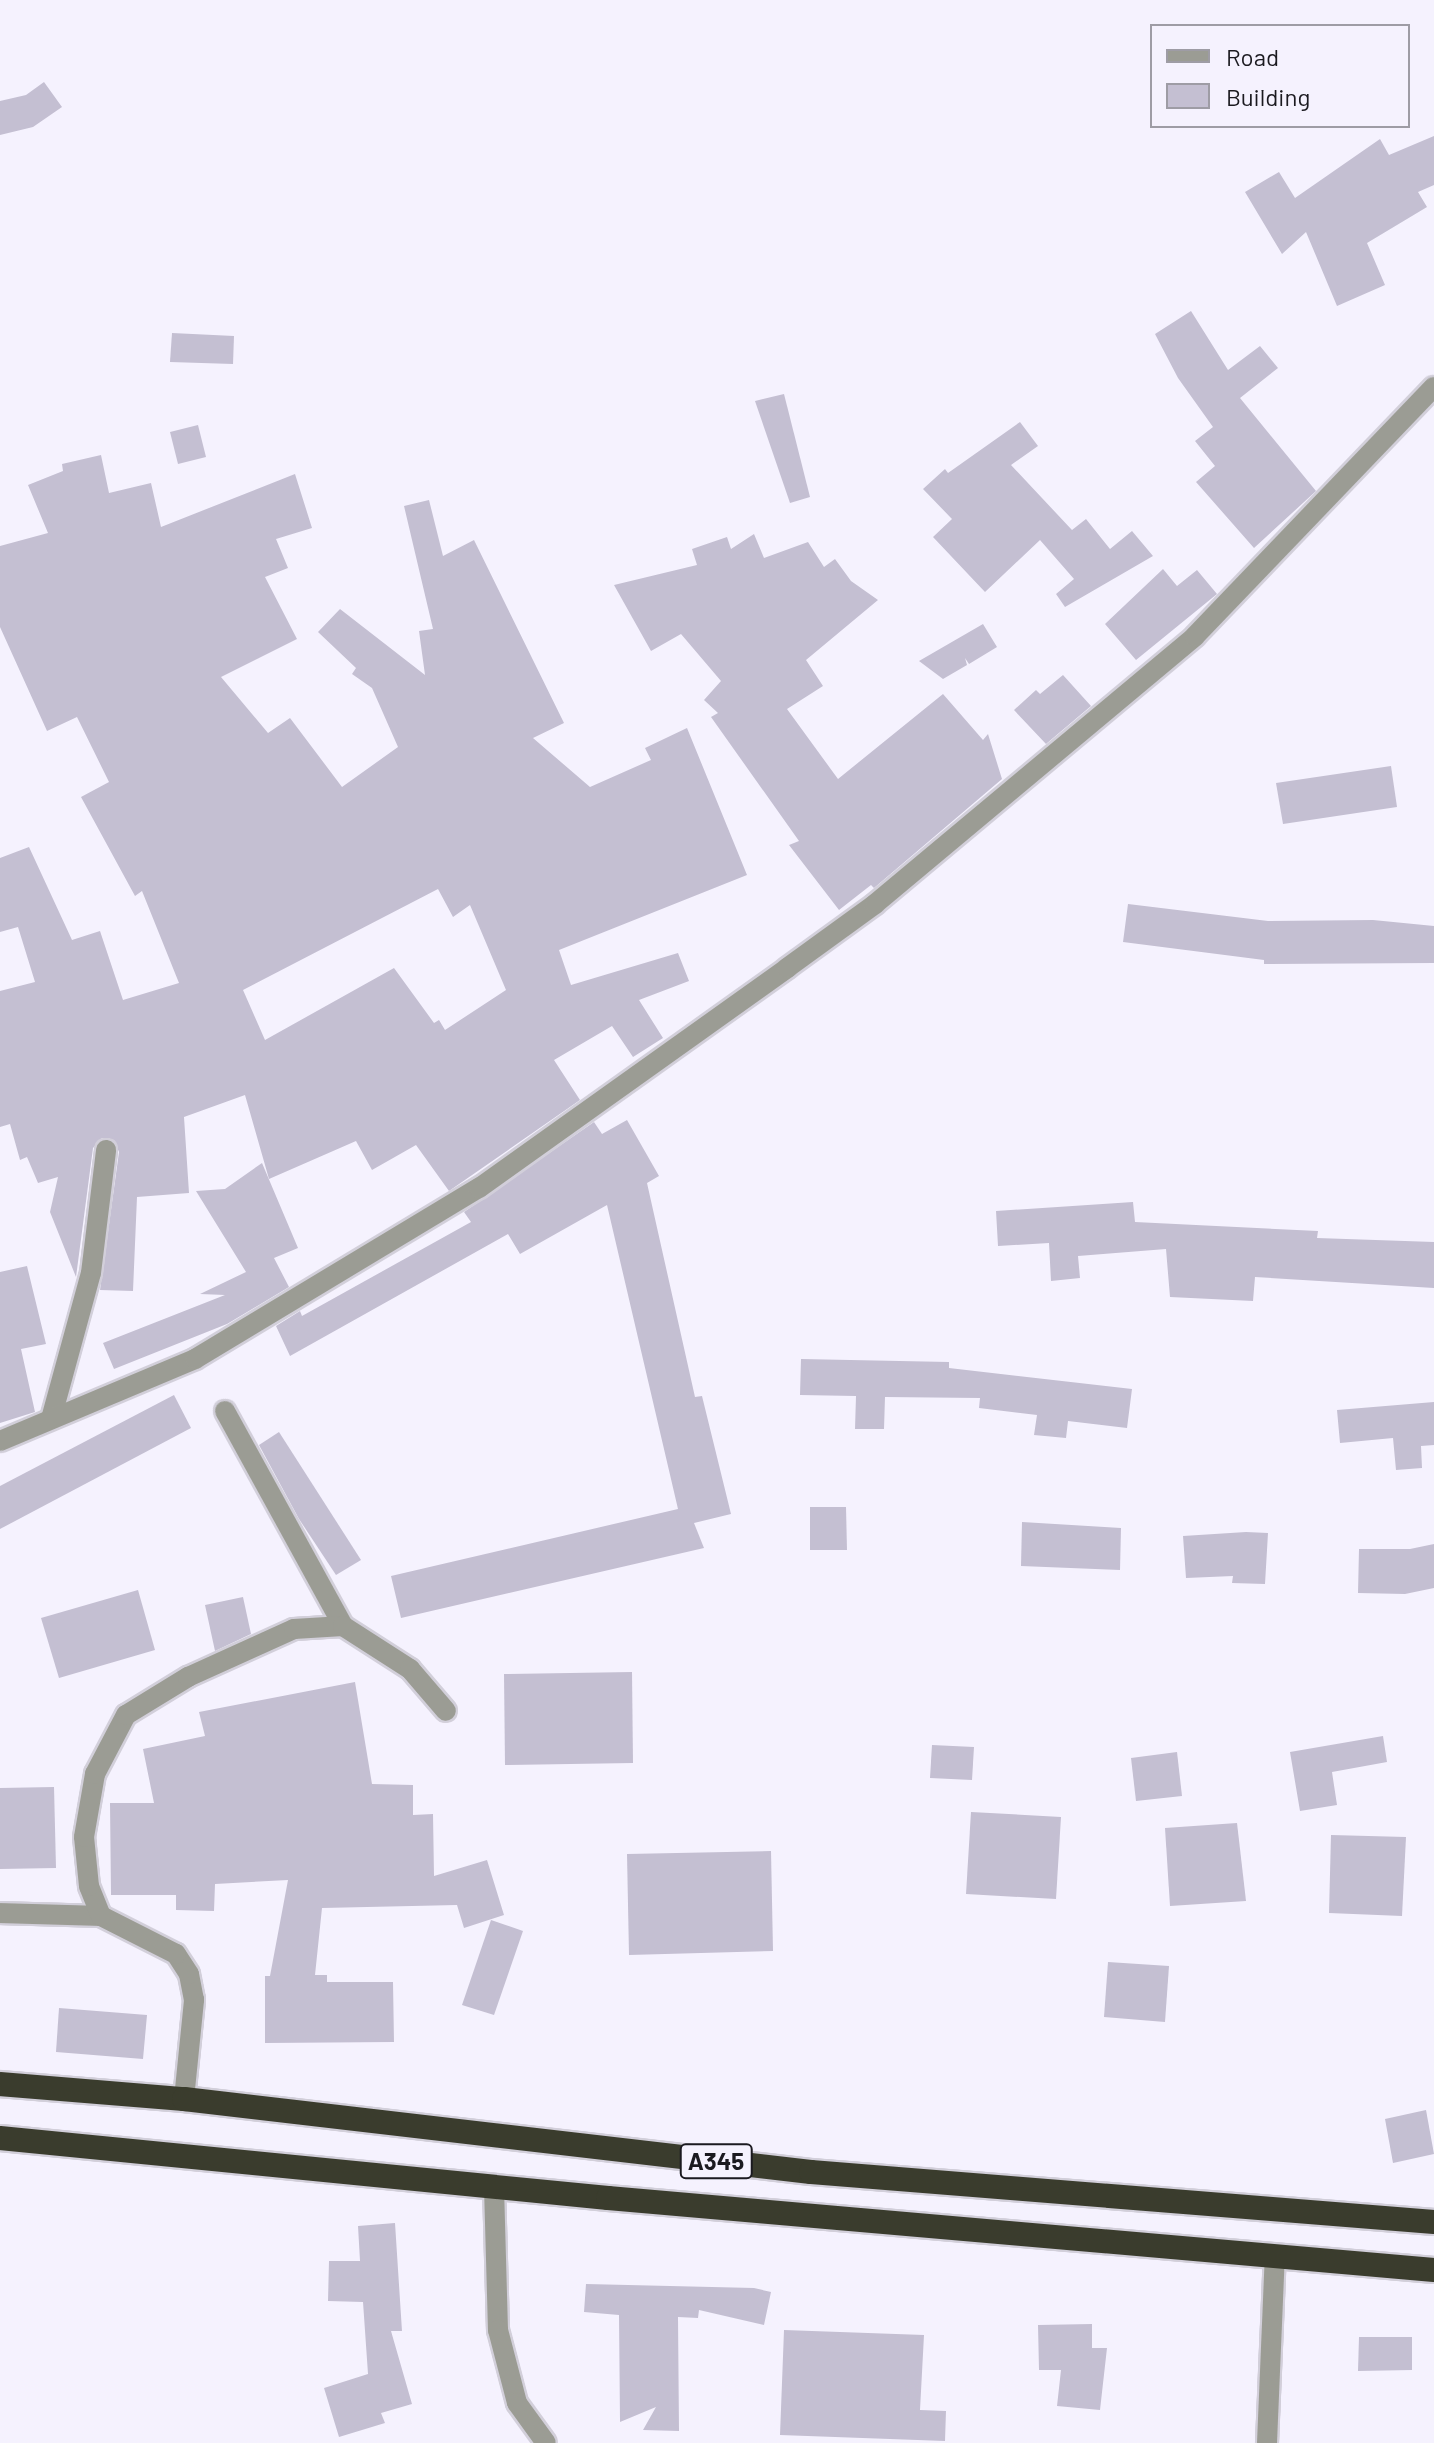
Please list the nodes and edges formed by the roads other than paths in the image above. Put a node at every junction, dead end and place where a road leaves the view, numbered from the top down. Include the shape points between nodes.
1 (1434, 387) edge
2 (106, 1150) dead end
3 (225, 1411) dead end
4 (51, 1419) junction
5 (0, 1441) edge
6 (343, 1626) junction
7 (446, 1711) dead end
8 (0, 1913) edge
9 (101, 1916) junction
10 (0, 2084) edge
11 (184, 2099) junction
12 (0, 2138) edge
13 (494, 2187) junction
14 (1434, 2222) edge
15 (1275, 2255) junction
16 (1434, 2270) edge
17 (546, 2443) edge
18 (1267, 2443) edge

1 - 4 street via 1195,636 875,904 479,1188 195,1359
2 - 4 street via 91,1273
3 - 6 street
4 - 5 street
6 - 7 street via 410,1669
6 - 9 street via 294,1629 188,1677 126,1715 95,1774 84,1837 89,1886
8 - 9 street
9 - 11 street via 176,1954 189,1974 194,2000
10 - 11 highway, A345
11 - 14 highway, A345 via 811,2172
12 - 13 highway, A345
13 - 15 highway, A345
13 - 17 street via 498,2330 517,2403
15 - 16 highway, A345
15 - 18 street

